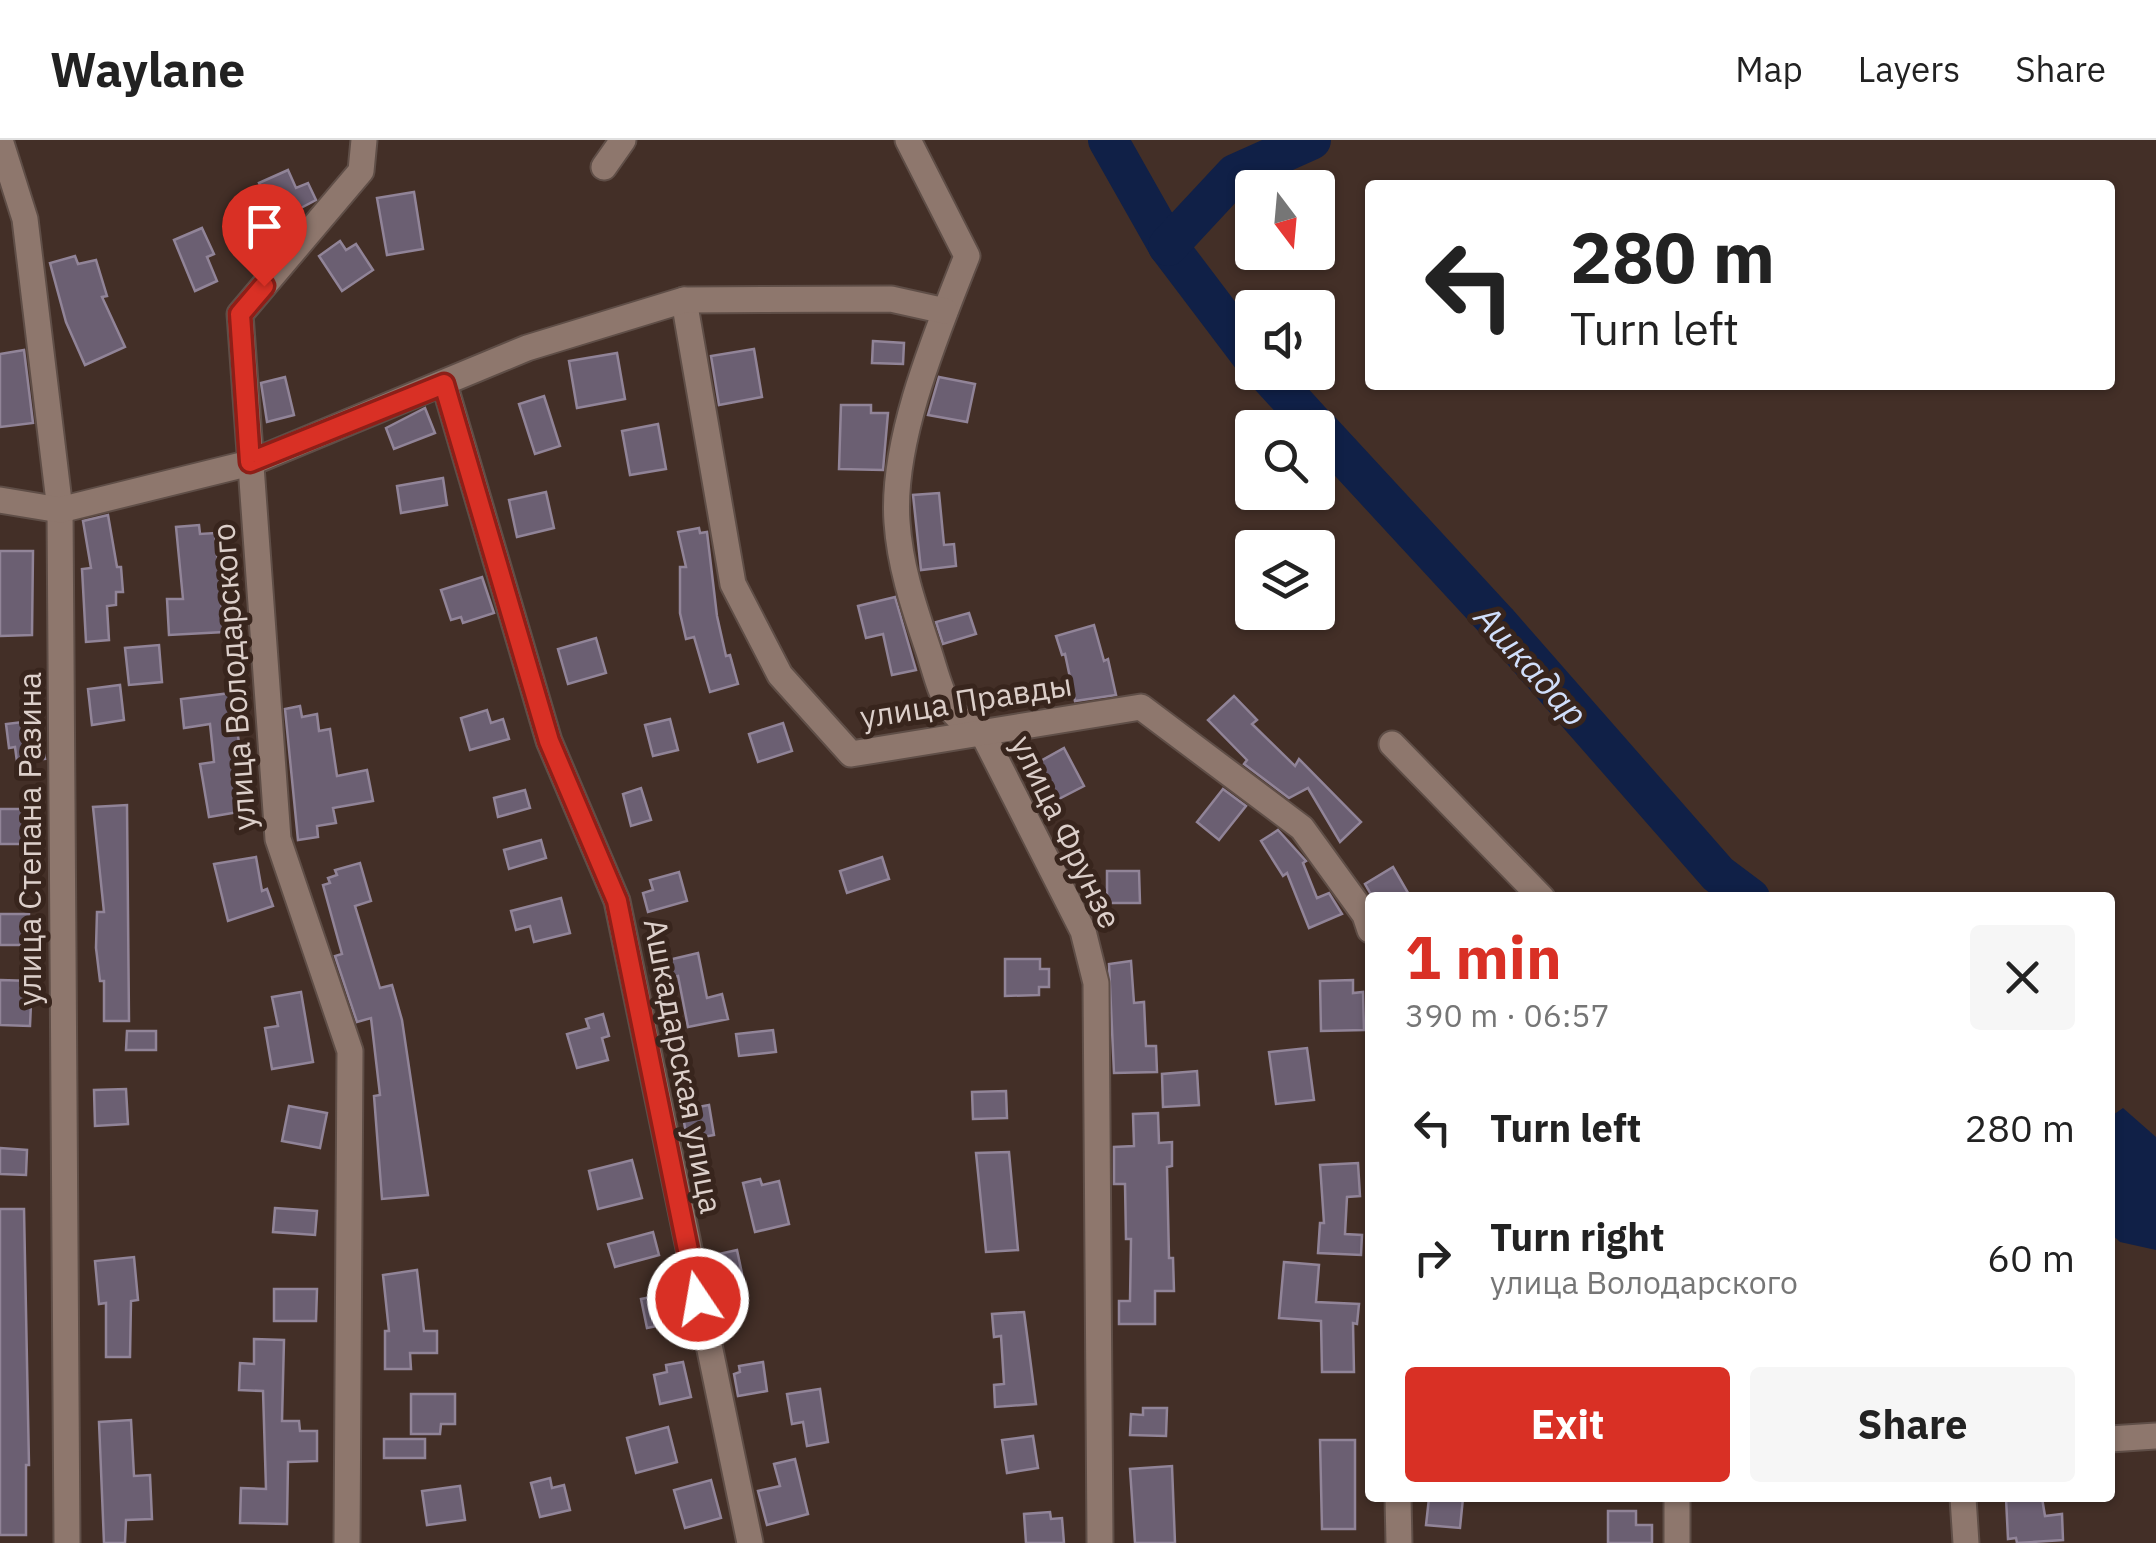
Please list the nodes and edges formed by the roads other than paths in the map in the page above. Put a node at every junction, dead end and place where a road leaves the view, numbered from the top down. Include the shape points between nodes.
1 (0, 140) edge
2 (364, 140) edge
3 (624, 140) edge
4 (908, 140) edge
5 (604, 168) dead end
6 (684, 300) junction
7 (945, 310) junction
8 (444, 384) junction
9 (250, 462) junction
10 (0, 500) edge
11 (60, 510) junction
12 (984, 734) junction
13 (1392, 744) dead end
14 (1536, 892) edge
15 (1365, 915) edge
16 (2156, 1436) edge
17 (2115, 1439) edge
18 (1398, 1502) edge
19 (1677, 1502) edge
20 (1964, 1502) edge
21 (67, 1543) edge
22 (347, 1543) edge
23 (750, 1543) edge
24 (1100, 1543) edge
25 (1399, 1543) edge
26 (1677, 1543) edge
27 (1966, 1543) edge

1 - 11 street, улица Степана Разина via 25,220
2 - 9 street, улица Володарского via 361,171 240,314
3 - 5 street
4 - 7 street, улица Фрунзе via 967,256
6 - 7 street via 890,299
6 - 8 street via 527,348
6 - 12 street, улица Правды via 734,584 780,675 851,754
7 - 12 street, улица Фрунзе via 908,420 896,519 906,587 944,695 959,724
8 - 9 street
8 - 23 street, Ашкадарская улица via 549,741 617,901
9 - 11 street
9 - 22 street, улица Володарского via 278,839 350,1051
10 - 11 street
11 - 21 street, улица Степана Разина
12 - 15 street, улица Правды via 1141,707 1302,828
12 - 24 street, улица Фрунзе via 1083,931 1096,982
13 - 14 street
16 - 17 street
18 - 25 street
19 - 26 street
20 - 27 street

